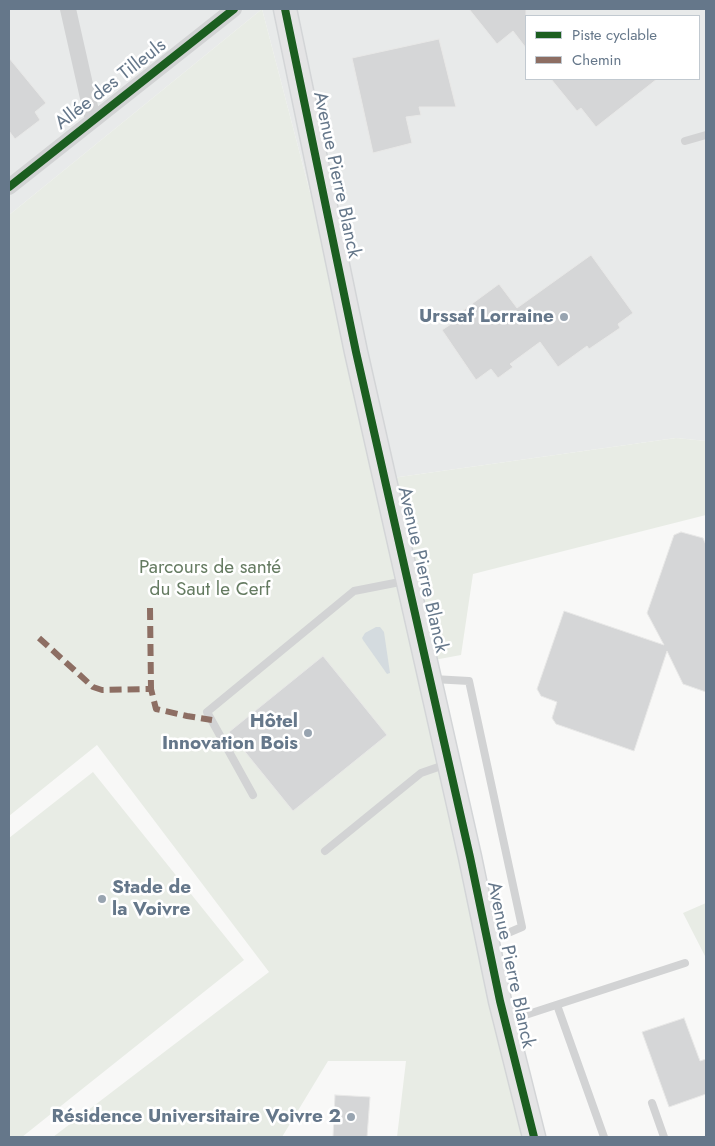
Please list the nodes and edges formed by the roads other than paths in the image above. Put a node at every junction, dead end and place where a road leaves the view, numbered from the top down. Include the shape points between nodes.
1 (68, 9) edge
2 (234, 9) edge
3 (285, 9) edge
4 (94, 120) junction
5 (706, 135) edge
6 (685, 141) dead end
7 (9, 187) edge
8 (407, 580) junction
9 (430, 678) junction
10 (449, 764) junction
11 (252, 795) dead end
12 (325, 851) dead end
13 (487, 942) junction
14 (684, 963) dead end
15 (556, 1005) junction
16 (505, 1022) junction
17 (652, 1103) dead end
18 (534, 1137) edge
19 (604, 1137) edge
20 (664, 1137) edge

1 - 4 street
2 - 4 street, Allée des Tilleuls
3 - 8 street, Avenue Pierre Blanck
4 - 7 street, Allée des Tilleuls
5 - 6 lane
8 - 9 street, Avenue Pierre Blanck
8 - 11 lane via 354,591 207,712
9 - 10 street, Avenue Pierre Blanck
9 - 13 lane via 469,681 522,927
10 - 12 lane via 421,772
10 - 13 street, Avenue Pierre Blanck
13 - 16 street, Avenue Pierre Blanck
14 - 15 lane
15 - 16 lane
15 - 19 lane
16 - 18 street, Avenue Pierre Blanck
17 - 20 lane

